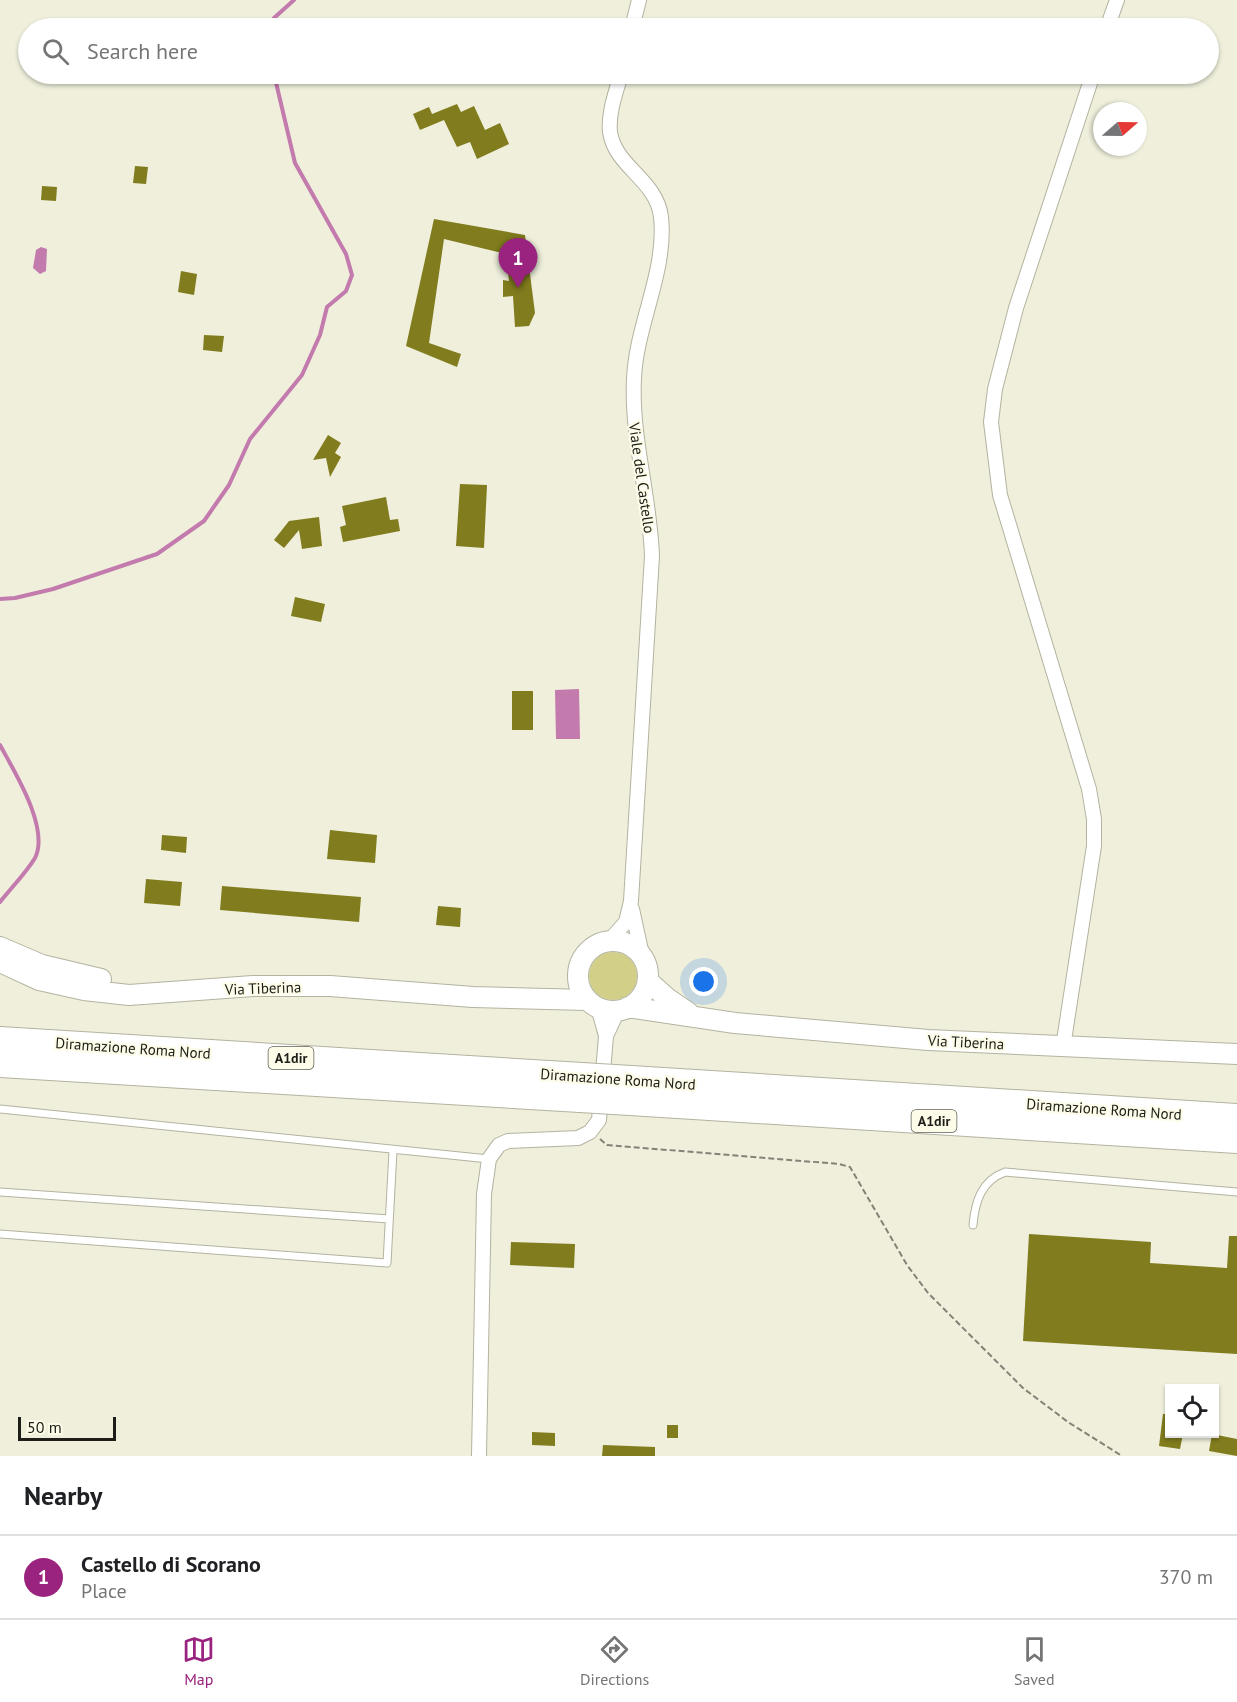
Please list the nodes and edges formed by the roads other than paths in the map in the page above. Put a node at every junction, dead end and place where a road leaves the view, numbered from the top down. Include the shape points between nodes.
1 (639, 0) edge
2 (1117, 0) edge
3 (634, 18) edge
4 (1111, 18) edge
5 (619, 84) edge
6 (1090, 84) edge
7 (631, 901) junction
8 (609, 941) junction
9 (0, 946) edge
10 (642, 955) junction
11 (0, 962) edge
12 (580, 964) junction
13 (648, 981) junction
14 (253, 986) junction
15 (532, 997) junction
16 (593, 1003) junction
17 (623, 1009) junction
18 (696, 1017) junction
19 (606, 1036) junction
20 (0, 1040) edge
21 (1063, 1047) junction
22 (1237, 1054) edge
23 (0, 1064) edge
24 (581, 1088) junction
25 (630, 1091) junction
26 (0, 1109) edge
27 (1237, 1117) edge
28 (1237, 1140) edge
29 (393, 1151) junction
30 (489, 1159) junction
31 (0, 1192) edge
32 (1237, 1192) edge
33 (389, 1219) junction
34 (974, 1225) dead end
35 (0, 1234) edge
36 (480, 1456) edge

1 - 3 street
2 - 4 street
5 - 7 street, Viale del Castello via 611,137 624,160 653,193 661,224 657,266 634,377 634,422 649,510 652,563
6 - 21 street via 1016,308 994,389 991,422 1000,495 1089,789 1094,819 1094,846
7 - 8 street via 626,922
7 - 10 street
8 - 10 main road via 627,944
8 - 12 main road via 591,948
9 - 14 main road via 42,965 102,979 162,985
10 - 13 main road
11 - 14 main road, Via Tiberina via 39,980 114,994
12 - 15 main road via 559,985
12 - 16 main road via 579,983
13 - 17 main road via 638,1001
13 - 18 main road
14 - 15 main road, Via Tiberina via 330,986 473,997
15 - 16 main road, Via Tiberina
16 - 17 main road
16 - 19 street
17 - 18 main road, Via Tiberina
17 - 19 street
18 - 21 main road, Via Tiberina via 928,1040
19 - 30 street via 599,1120 590,1132 578,1138 508,1141 499,1145
20 - 24 highway, Diramazione Roma Nord / A1dir
21 - 22 main road, Via Tiberina
23 - 24 highway, Diramazione Roma Nord / A1dir
24 - 25 highway, Diramazione Roma Nord / A1dir, bridge
25 - 27 highway, Diramazione Roma Nord / A1dir
25 - 28 highway, Diramazione Roma Nord / A1dir
26 - 29 lane
29 - 30 lane
29 - 33 lane
30 - 36 street via 483,1216
31 - 33 lane
32 - 34 lane via 1005,1172 981,1192
33 - 35 lane via 387,1263

